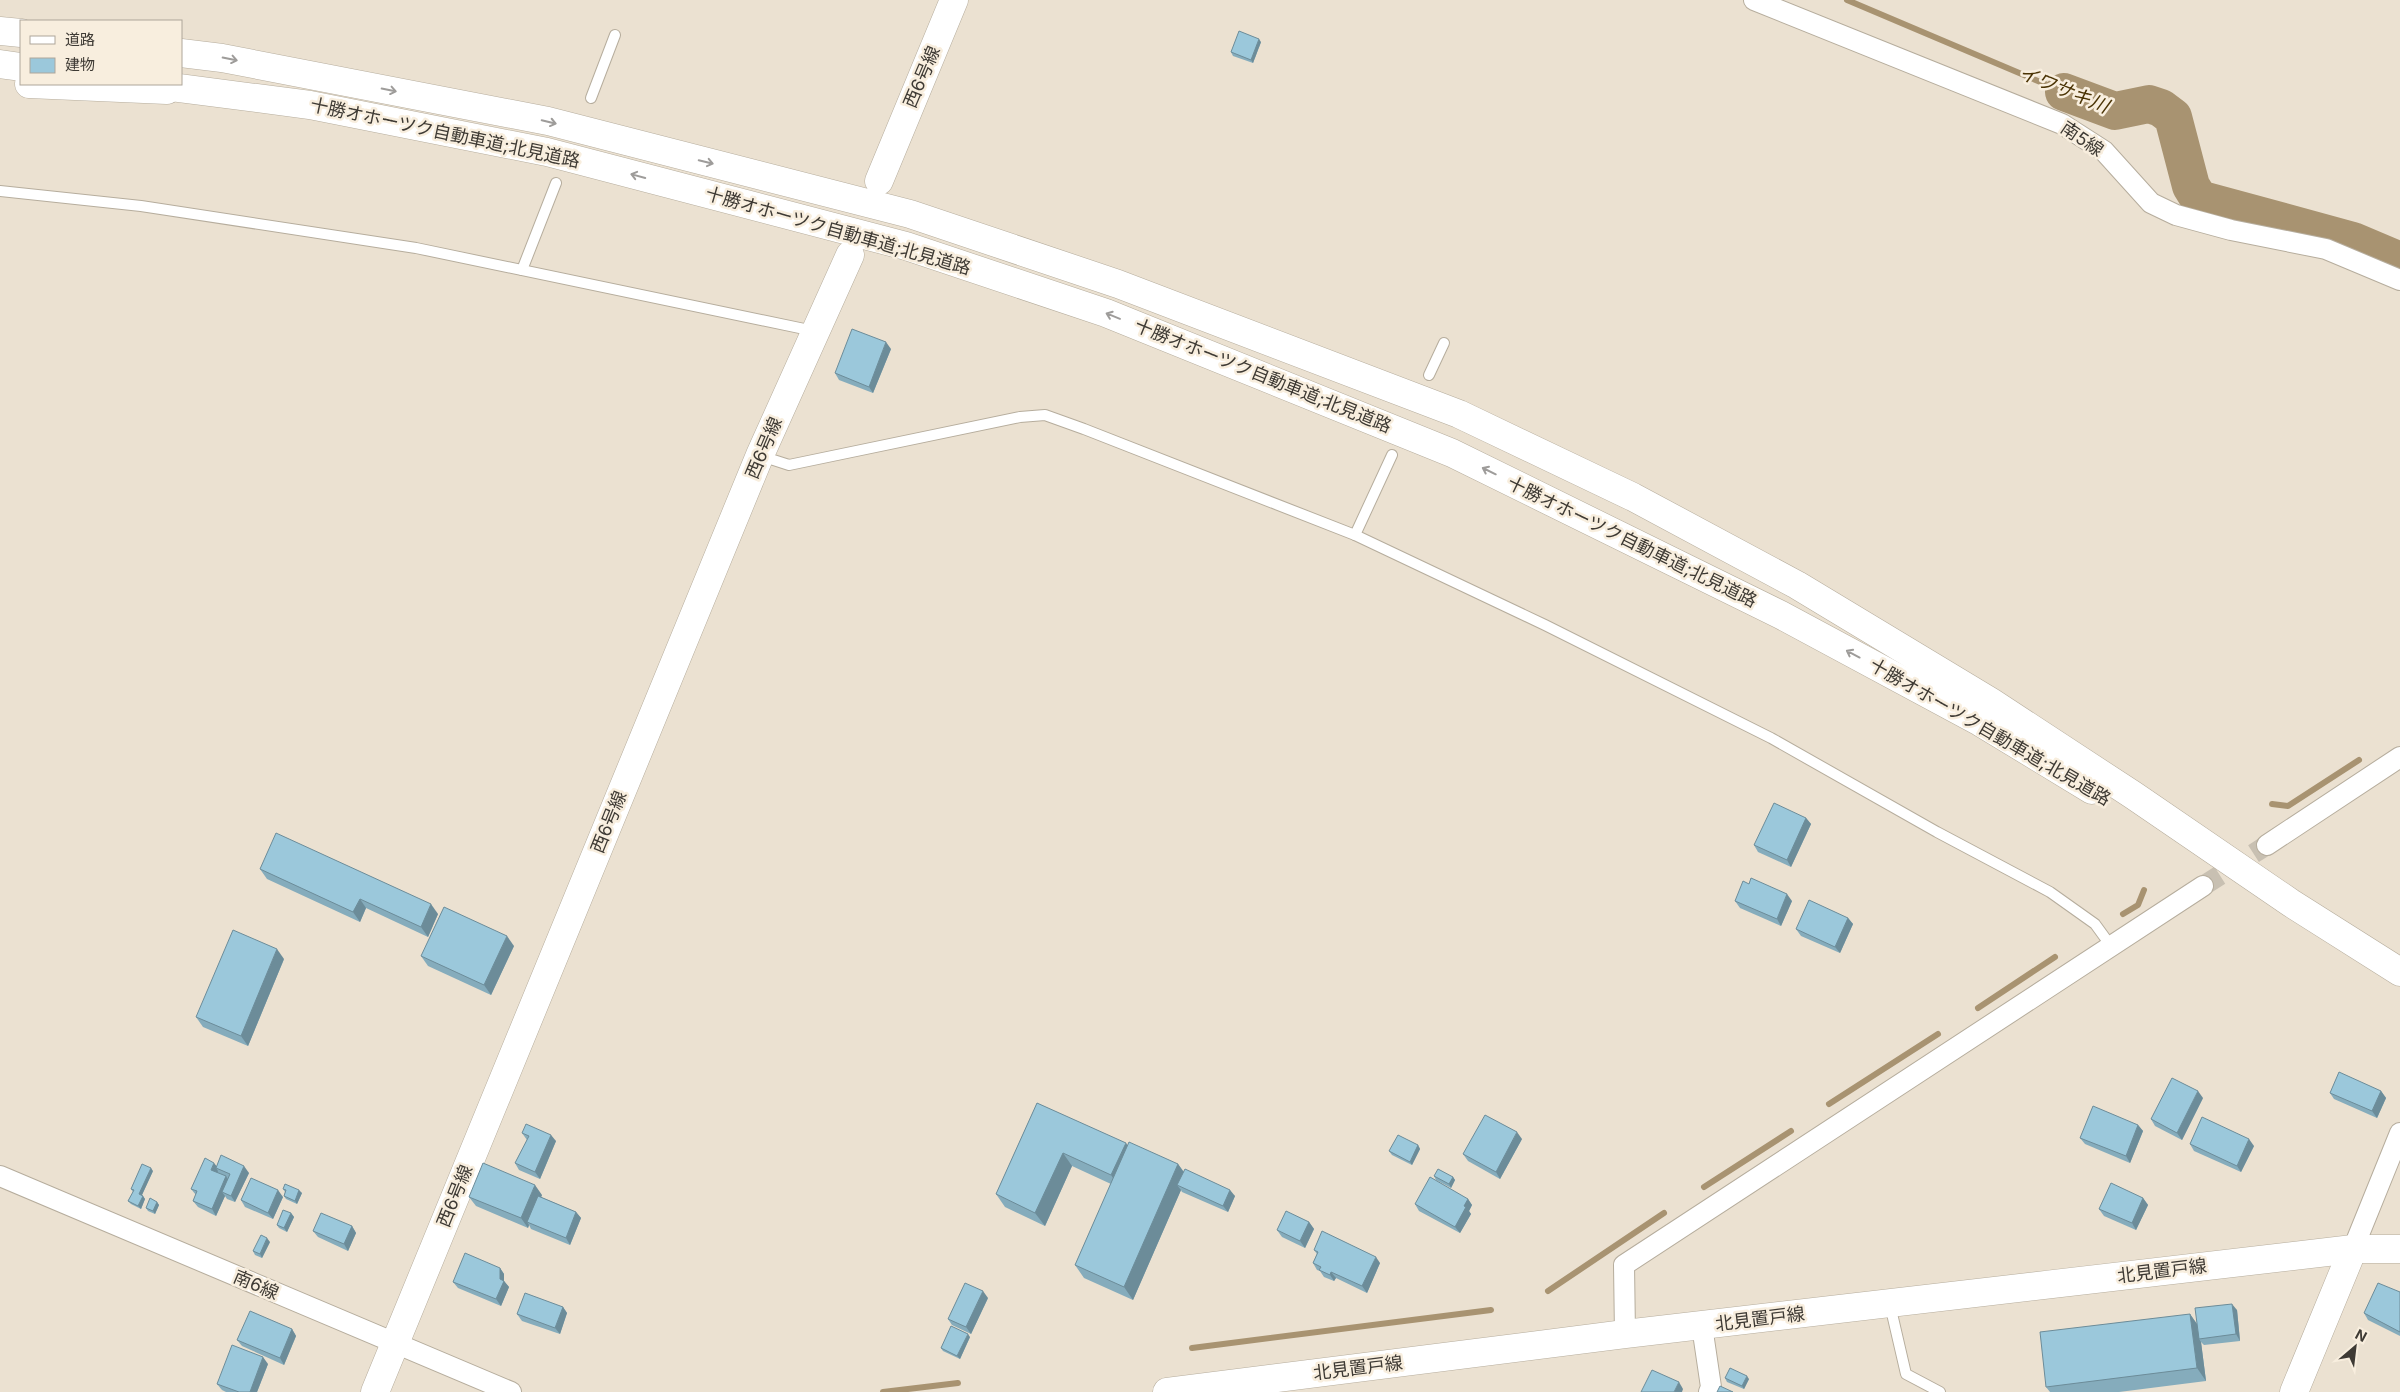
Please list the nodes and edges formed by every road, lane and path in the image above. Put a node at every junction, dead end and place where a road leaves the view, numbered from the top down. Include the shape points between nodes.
1 (954, 0) edge
2 (1754, 0) edge
3 (1782, 6) edge
4 (0, 31) edge
5 (20, 34) edge
6 (615, 35) dead end
7 (182, 53) edge
8 (0, 64) edge
9 (20, 66) edge
10 (0, 82) edge
11 (20, 83) edge
12 (49, 85) edge
13 (155, 85) edge
14 (213, 93) junction
15 (590, 98) dead end
16 (879, 181) dead end
17 (556, 183) dead end
18 (0, 190) edge
19 (850, 255) dead end
20 (522, 270) junction
21 (2400, 280) edge
22 (816, 332) junction
23 (1444, 343) dead end
24 (1429, 376) dead end
25 (760, 456) junction
26 (1392, 456) dead end
27 (1355, 535) junction
28 (2400, 757) edge
29 (2267, 845) tunnel mouth
30 (2202, 886) tunnel mouth
31 (2291, 903) junction
32 (2111, 946) junction
33 (2397, 970) edge
34 (2400, 1133) edge
35 (0, 1176) edge
36 (2400, 1234) edge
37 (2353, 1249) junction
38 (2400, 1249) edge
39 (1889, 1304) junction
40 (1702, 1326) junction
41 (1625, 1334) junction
42 (395, 1344) junction
43 (375, 1392) edge
44 (512, 1392) edge
45 (1167, 1392) edge
46 (1708, 1392) edge
47 (1940, 1392) edge
48 (2294, 1392) edge

1 - 16 main road, 西6号線
2 - 3 street, 南5線
3 - 21 street, 南5線 via 2062,124 2104,151 2151,203 2176,215 2326,249
4 - 5 main road
6 - 15 lane
7 -> 31 main road, 十勝オホーツク自動車道;北見道路 via 548,121 910,214 1118,284 1459,414 1633,497 1797,585 2000,708
8 - 9 main road
10 - 11 main road
12 - 14 main road
13 - 14 main road, 十勝オホーツク自動車道;北見道路
31 -> 14 main road, 十勝オホーツク自動車道;北見道路 via 1980,722 1781,615 1452,453 1106,313 906,246 547,152 310,105
17 - 20 lane
18 - 20 lane via 141,206 416,248
19 - 22 main road, 西6号線
20 - 22 lane
22 - 25 main road, 西6号線
23 - 24 lane
25 - 27 lane via 789,465 1020,417 1045,416
25 - 42 main road, 西6号線
26 - 27 lane
27 - 32 lane via 1771,738 2050,892 2095,924
28 - 29 street
30 - 32 street
31 - 33 main road, 十勝オホーツク自動車道;北見道路
32 - 41 street via 1624,1265
34 - 37 street
35 - 42 street, 南6線
36 - 37 main road, 北見置戸線
37 - 38 main road, 北見置戸線
37 - 39 main road, 北見置戸線
37 - 48 main road
39 - 40 main road, 北見置戸線
39 - 47 lane via 1906,1374
40 - 41 main road, 北見置戸線
40 - 46 street via 1711,1387
41 - 45 main road, 北見置戸線
42 - 43 main road, 西6号線
42 - 44 street, 南6線

